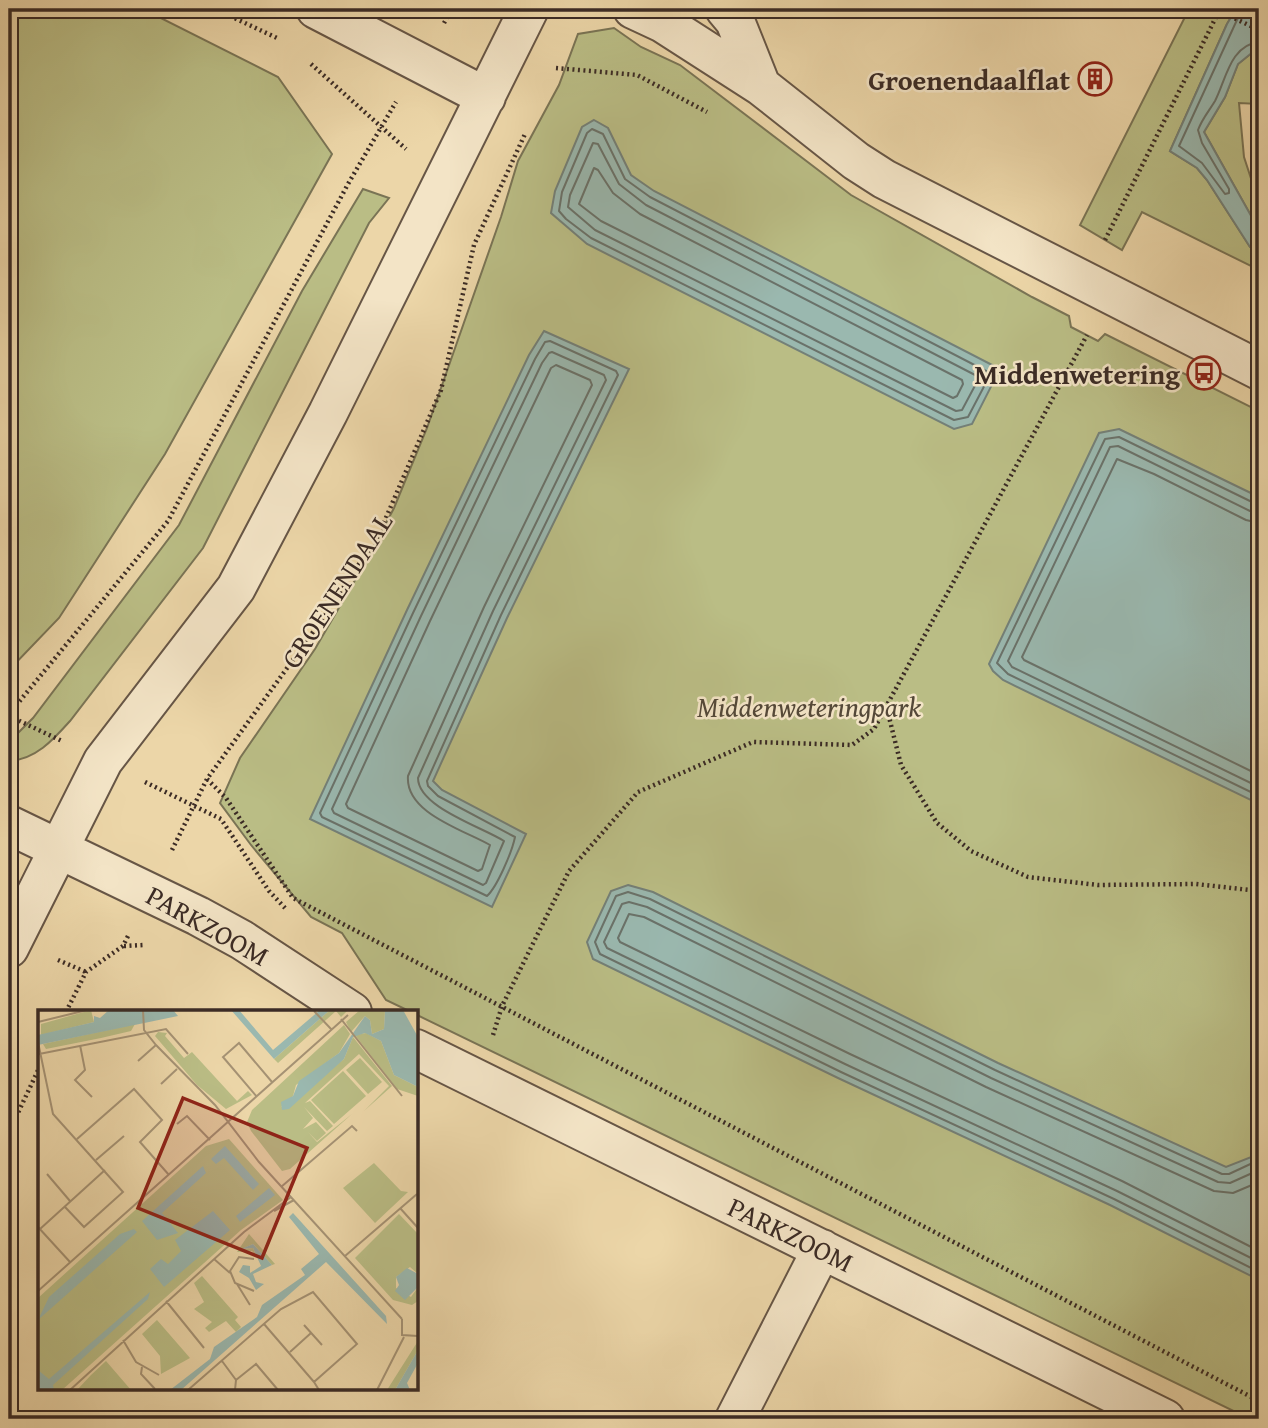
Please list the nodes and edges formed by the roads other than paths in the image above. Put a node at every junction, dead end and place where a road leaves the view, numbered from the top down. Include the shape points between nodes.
1 (316, 9) edge
2 (529, 9) edge
3 (633, 9) edge
4 (725, 9) edge
5 (761, 86) junction
6 (486, 97) junction
7 (1259, 370) edge
8 (9, 825) edge
9 (58, 848) junction
10 (9, 948) edge
11 (304, 998) edge
12 (345, 1010) edge
13 (418, 1050) edge
14 (822, 1249) junction
15 (735, 1419) edge
16 (1165, 1419) edge

1 - 6 street
2 - 6 street
3 - 5 street
4 - 5 street via 735,21
5 - 7 street via 875,174
6 - 9 street via 236,587 103,761
8 - 9 street, PARKZOOM
9 - 10 street
9 - 11 street, PARKZOOM via 242,940
11 - 12 street, PARKZOOM
13 - 14 street, PARKZOOM
14 - 15 street
14 - 16 street, PARKZOOM

